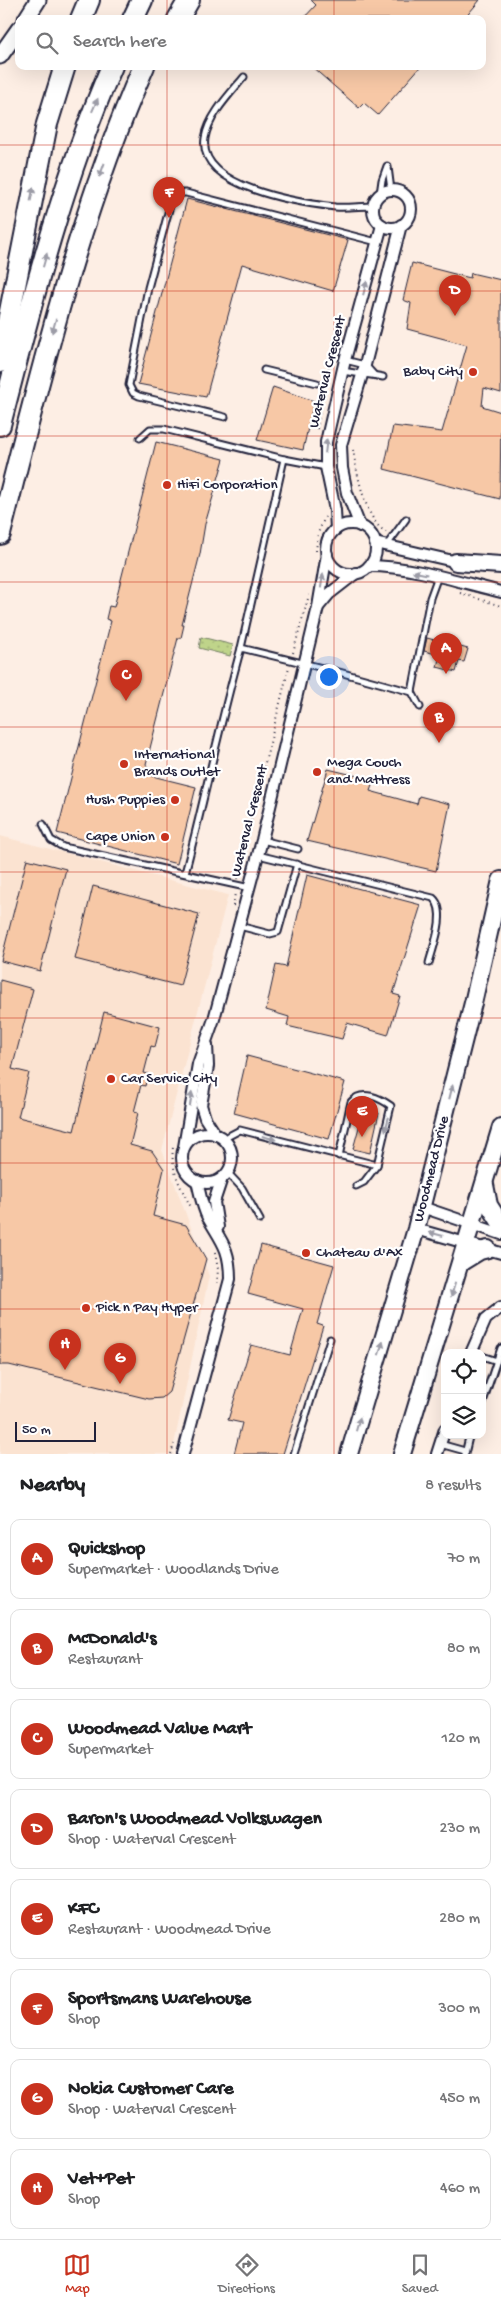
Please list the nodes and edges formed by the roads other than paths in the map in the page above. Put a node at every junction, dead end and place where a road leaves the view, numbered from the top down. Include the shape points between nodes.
1 (38, 0) edge
2 (89, 0) edge
3 (142, 0) edge
4 (175, 0) edge
5 (189, 0) edge
6 (29, 15) edge
7 (83, 15) edge
8 (135, 15) edge
9 (168, 15) edge
10 (180, 15) edge
11 (15, 35) edge
12 (0, 56) edge
13 (63, 70) edge
14 (110, 70) edge
15 (142, 70) edge
16 (149, 70) edge
17 (244, 77) dead end
18 (119, 124) junction
19 (391, 190) junction
20 (380, 194) junction
21 (373, 206) junction
22 (382, 225) junction
23 (401, 225) junction
24 (378, 242) junction
25 (0, 362) edge
26 (344, 365) junction
27 (264, 370) dead end
28 (363, 370) junction
29 (374, 374) junction
30 (384, 377) dead end
31 (318, 383) dead end
32 (225, 417) dead end
33 (0, 425) edge
34 (140, 438) dead end
35 (284, 459) junction
36 (326, 467) junction
37 (406, 519) dead end
38 (360, 526) junction
39 (336, 529) junction
40 (0, 534) edge
41 (375, 543) junction
42 (387, 545) junction
43 (327, 554) junction
44 (456, 562) junction
45 (501, 565) edge
46 (369, 566) junction
47 (501, 570) edge
48 (356, 573) junction
49 (436, 581) junction
50 (501, 592) edge
51 (318, 607) junction
52 (241, 648) junction
53 (304, 662) junction
54 (412, 692) junction
55 (420, 707) dead end
56 (44, 824) dead end
57 (262, 840) junction
58 (298, 849) dead end
59 (258, 855) junction
60 (297, 864) junction
61 (185, 873) junction
62 (501, 880) edge
63 (250, 888) junction
64 (239, 926) junction
65 (429, 963) dead end
66 (207, 1041) junction
67 (501, 1127) edge
68 (219, 1137) junction
69 (184, 1147) junction
70 (339, 1156) junction
71 (377, 1165) junction
72 (225, 1175) junction
73 (197, 1181) junction
74 (485, 1185) junction
75 (356, 1186) dead end
76 (422, 1207) junction
77 (260, 1220) dead end
78 (501, 1224) edge
79 (471, 1225) junction
80 (416, 1229) junction
81 (219, 1233) junction
82 (501, 1234) edge
83 (467, 1243) junction
84 (495, 1251) edge
85 (462, 1262) junction
86 (501, 1307) edge
87 (330, 1339) dead end
88 (501, 1348) edge
89 (474, 1349) edge
90 (486, 1357) edge
91 (497, 1361) junction
92 (486, 1394) edge
93 (468, 1439) edge
94 (438, 1449) edge
95 (465, 1453) edge
96 (183, 1454) edge
97 (294, 1454) edge
98 (349, 1454) edge
99 (402, 1454) edge

1 - 6 main road
2 - 7 highway
3 - 8 highway
4 - 9 highway
5 - 10 highway
11 - 12 main road
25 -> 13 highway via 45,133
33 -> 14 highway via 64,195
15 - 18 highway
16 - 18 highway
17 - 21 lane via 211,122 205,137 205,148 212,164 240,186 336,207
18 -> 40 highway via 90,206 46,354
19 - 20 street
19 - 20 lane via 387,166
19 - 23 street via 404,194 410,205 408,219
20 - 21 street
21 - 22 street via 375,217
22 - 23 street
22 - 24 street, Waterval Crescent
23 - 28 street, Waterval Crescent
26 -> 24 street, Waterval Crescent
24 - 32 lane via 186,194 180,193 172,198 148,288 128,385 139,396
26 - 28 lane
26 - 28 lane
36 -> 26 street, Waterval Crescent via 326,442
27 - 31 lane
28 - 29 lane
28 - 29 lane
28 - 38 street, Waterval Crescent via 341,445 347,493
29 - 30 lane
34 - 35 lane via 150,429 164,429
35 - 36 lane
35 - 52 lane
36 - 39 street, Waterval Crescent
37 - 42 lane
38 - 39 street via 352,524
38 - 41 street
39 - 43 street via 326,542
41 - 42 street
41 - 46 street via 376,551
42 - 44 street
43 - 48 street via 333,566 340,571
51 -> 43 street, Waterval Crescent
44 - 45 main road
44 - 47 street
46 - 48 street
49 -> 46 street via 382,566
48 - 51 street, Waterval Crescent
49 - 50 street
49 - 54 lane
51 - 53 street, Waterval Crescent
52 - 53 lane
52 - 61 lane via 213,750
53 - 54 lane
53 - 57 street, Waterval Crescent
54 - 55 lane
56 - 61 lane via 51,840 63,846
57 - 58 lane
57 - 59 street, Waterval Crescent
59 - 60 lane
59 - 63 street, Waterval Crescent
60 - 64 lane via 278,932 270,934
60 - 65 lane via 436,900 440,923
61 - 63 lane
76 -> 62 main road, Woodmead Drive
63 - 64 street, Waterval Crescent
64 - 66 street, Waterval Crescent
66 - 68 street, Waterval Crescent via 208,1066 201,1105 205,1118
69 -> 66 street, Waterval Crescent via 198,1064
67 - 74 main road
68 - 69 street via 209,1133 194,1136
68 -> 70 lane via 240,1130
68 - 72 street via 231,1151 231,1166
69 - 73 street via 184,1168
70 - 71 lane
70 -> 71 lane via 352,1102 361,1095 376,1097 391,1106
71 - 75 lane via 364,1182
72 - 73 street via 208,1183
72 - 77 lane via 242,1188
72 - 81 street via 214,1202
73 - 81 street via 204,1209
74 - 78 main road via 489,1205
74 - 79 main road
76 - 79 street
76 - 80 main road, Woodmead Drive
79 - 82 street
79 - 83 main road
83 -> 80 street
98 -> 80 main road, Woodmead Drive
81 - 96 street via 228,1256 228,1287
83 - 84 street
83 - 85 main road
84 - 85 main road via 480,1251
85 -> 99 main road
86 - 89 street via 486,1319
87 - 97 lane
88 - 91 lane
90 - 91 lane
91 - 92 lane
93 - 95 lane
94 - 95 lane

